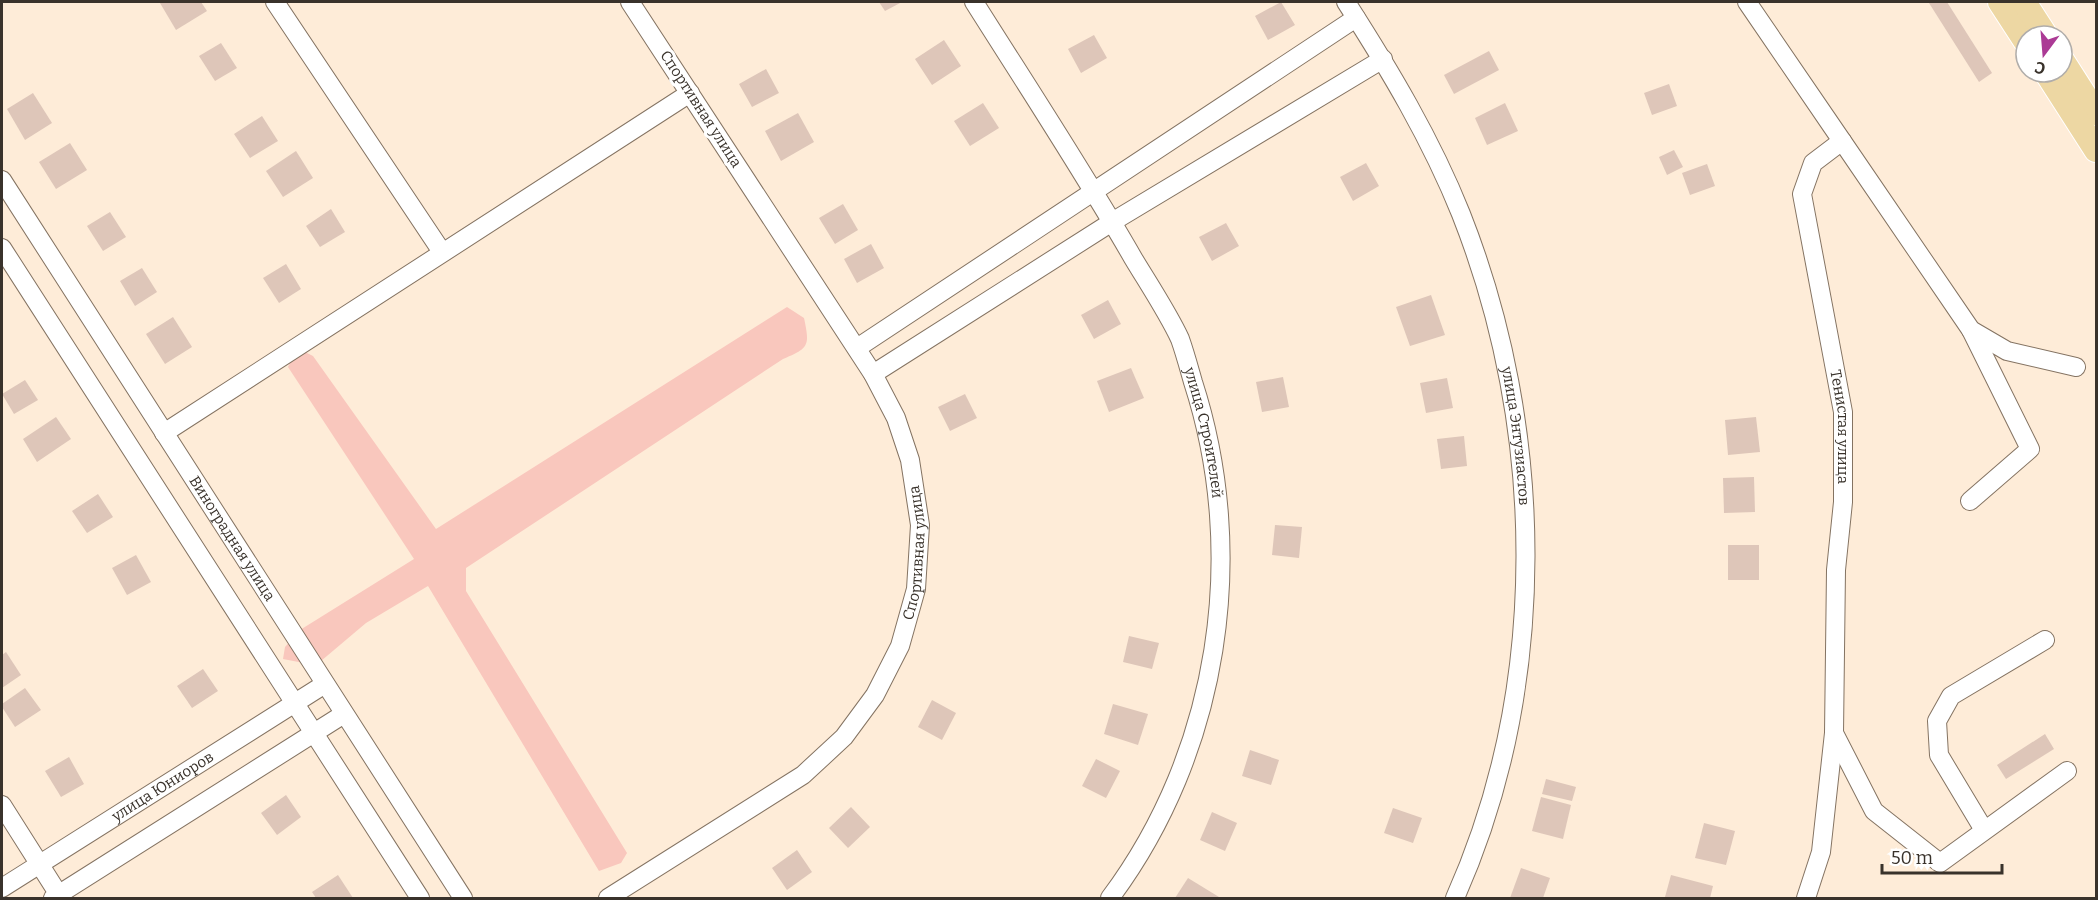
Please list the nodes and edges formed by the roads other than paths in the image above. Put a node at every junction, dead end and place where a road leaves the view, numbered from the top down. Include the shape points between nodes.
1 (274, 2) edge
2 (630, 2) edge
3 (974, 2) edge
4 (1346, 2) edge
5 (1747, 2) edge
6 (2000, 2) edge
7 (2024, 2) edge
8 (1356, 18) junction
9 (2014, 24) edge
10 (2038, 24) edge
11 (1383, 59) junction
12 (2074, 78) edge
13 (2054, 84) edge
14 (690, 93) junction
15 (2095, 110) edge
16 (1842, 141) junction
17 (2097, 150) edge
18 (2, 180) edge
19 (1094, 192) junction
20 (1112, 222) junction
21 (2, 249) edge
22 (442, 252) junction
23 (1971, 330) junction
24 (857, 348) junction
25 (2076, 367) dead end
26 (873, 374) junction
27 (164, 433) junction
28 (1970, 501) dead end
29 (2045, 640) dead end
30 (325, 684) junction
31 (294, 704) junction
32 (344, 714) junction
33 (314, 733) junction
34 (1834, 733) junction
35 (2067, 771) dead end
36 (2, 805) edge
37 (1984, 830) junction
38 (39, 864) junction
39 (2, 888) edge
40 (56, 897) edge
41 (420, 898) edge
42 (463, 898) edge
43 (608, 898) edge
44 (1110, 898) edge
45 (1455, 898) edge
46 (1806, 898) edge

1 - 22 street
2 - 14 street, Спортивная улица
3 - 19 street, улица Строителей
4 - 8 street, улица Энтузиастов
5 - 16 street
6 - 9 main road
7 - 10 main road
8 - 11 street, улица Энтузиастов
8 - 19 street
11 - 20 street
11 - 45 street, улица Энтузиастов via 1435,157 1481,269 1508,368 1520,440 1525,510 1524,616 1511,716 1486,816
12 - 15 main road
13 - 17 main road
14 - 22 street
14 - 24 street, Спортивная улица
16 - 23 street
16 - 34 street, Тенистая улица via 1813,163 1802,194 1843,412
18 - 27 street, Виноградная улица
19 - 20 street, улица Строителей
19 - 24 street
20 - 26 street
20 - 44 street, улица Строителей via 1179,338 1206,421 1220,501 1222,581 1213,658 1195,734 1165,808 1129,873
21 - 31 street
22 - 27 street
23 - 25 street via 2007,351
23 - 28 street via 2030,449
24 - 26 street, Спортивная улица
26 - 43 street, Спортивная улица via 896,418 910,460 920,525 916,589 900,646 875,695 844,737 802,775
27 - 30 street, Виноградная улица
29 - 37 street via 1951,696 1937,721 1939,755
30 - 31 street, улица Юниоров
30 - 32 street, Виноградная улица
31 - 33 street
31 - 38 street, улица Юниоров
32 - 33 street
32 - 42 street, Виноградная улица
33 - 40 street
33 - 41 street
34 - 37 street via 1874,811 1940,862
34 - 46 street, Тенистая улица via 1821,852
35 - 37 street
36 - 38 street
38 - 39 street, улица Юниоров
38 - 40 street

